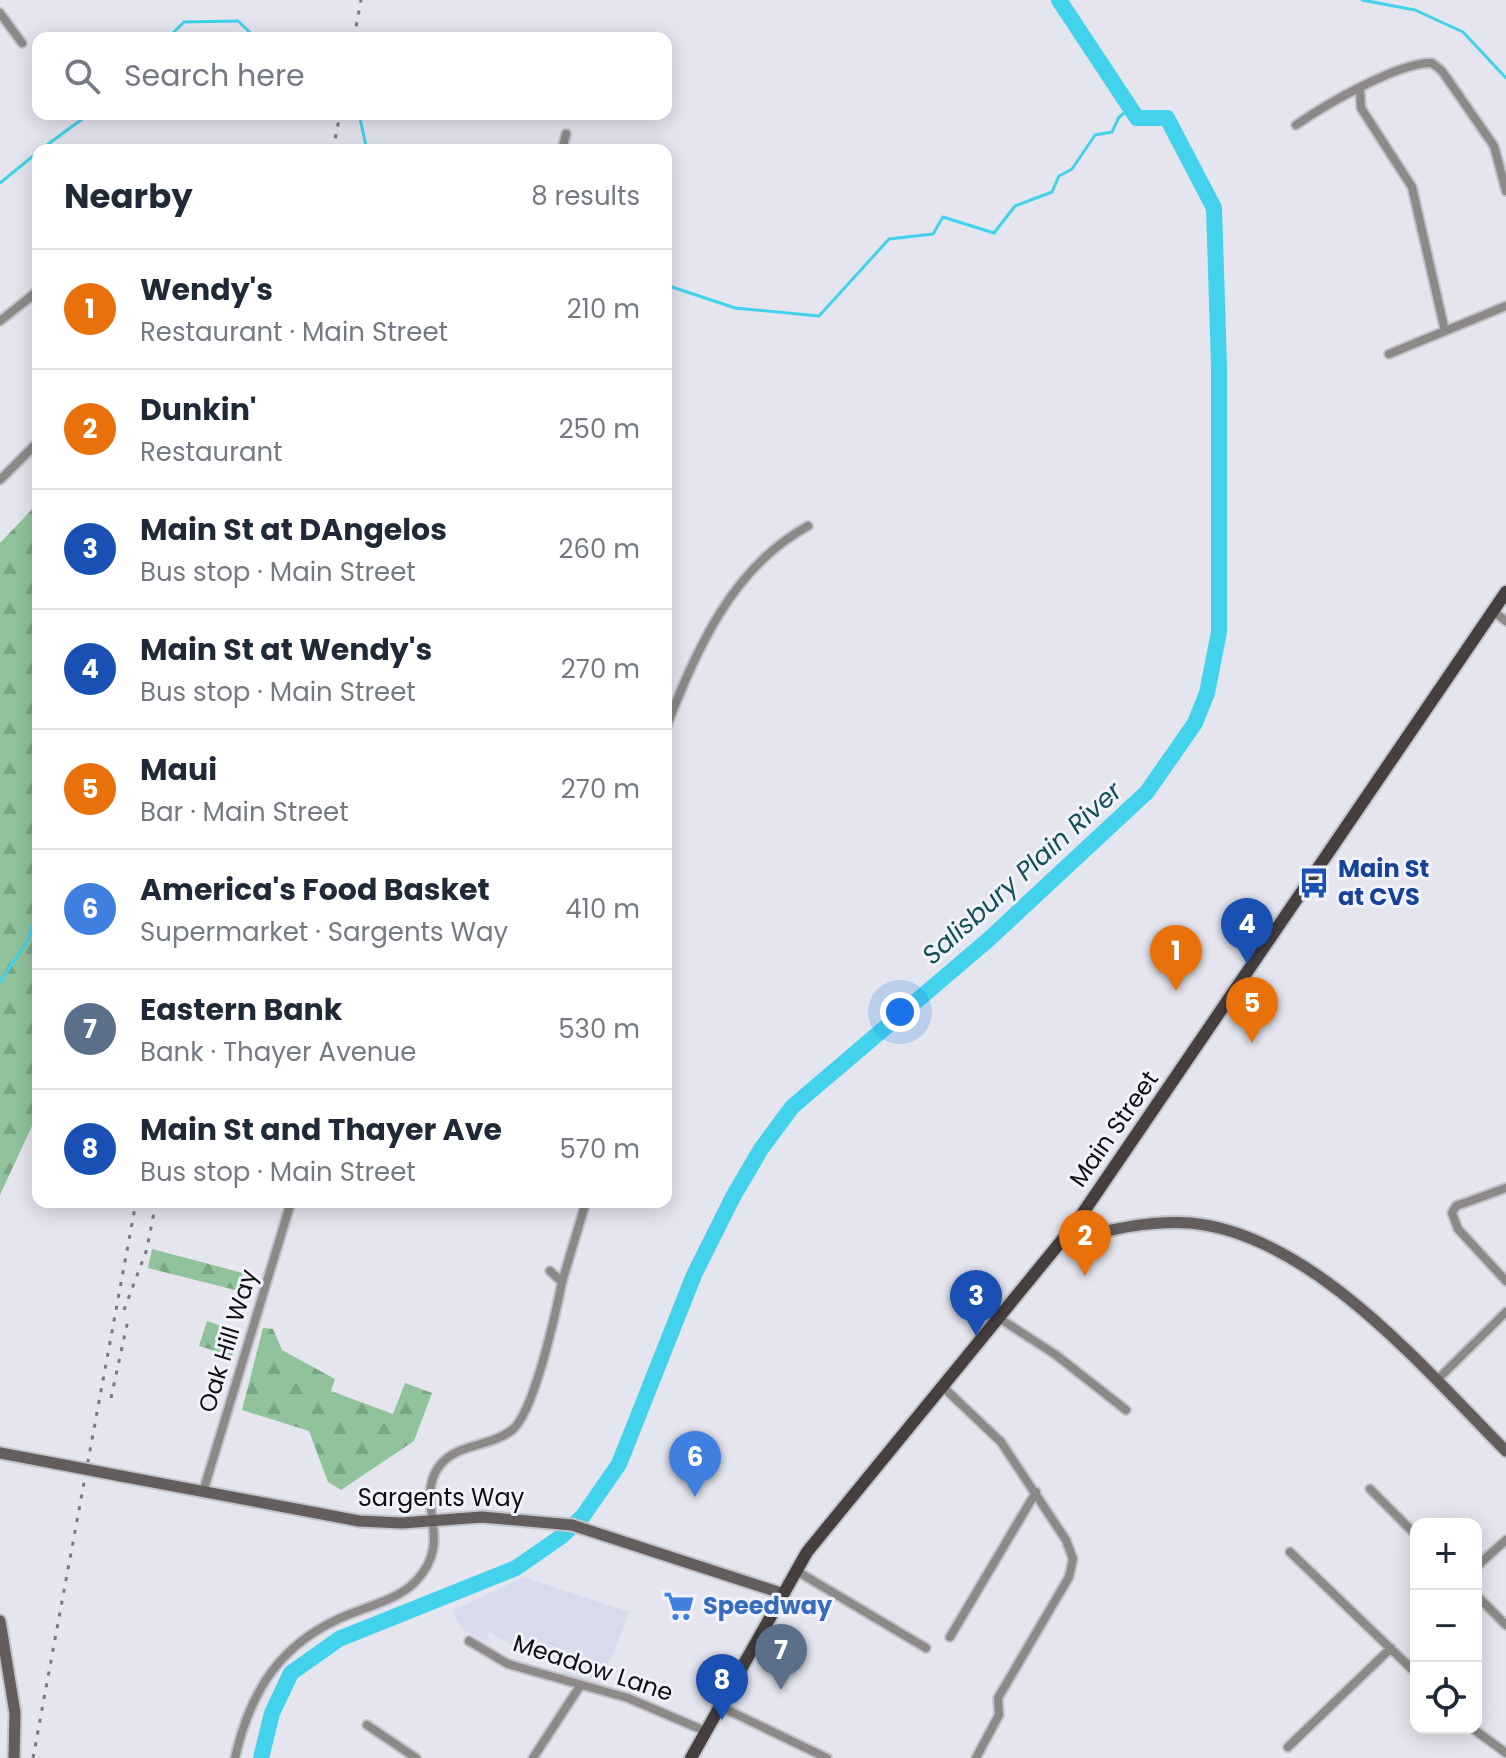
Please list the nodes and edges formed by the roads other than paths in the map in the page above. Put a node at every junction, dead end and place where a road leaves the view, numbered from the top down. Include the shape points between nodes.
1 (0, 13) edge
2 (22, 43) dead end
3 (1360, 91) junction
4 (1296, 125) dead end
5 (566, 134) dead end
6 (564, 144) edge
7 (1506, 191) edge
8 (32, 299) edge
9 (1506, 306) edge
10 (0, 321) edge
11 (1445, 331) junction
12 (1389, 354) dead end
13 (32, 448) edge
14 (0, 480) edge
15 (808, 526) dead end
16 (1506, 592) edge
17 (1493, 611) junction
18 (1506, 621) edge
19 (672, 712) edge
20 (1506, 1188) edge
21 (289, 1208) edge
22 (584, 1208) edge
23 (1079, 1219) junction
24 (1103, 1231) junction
25 (1063, 1241) junction
26 (550, 1271) dead end
27 (1506, 1281) edge
28 (562, 1282) junction
29 (1506, 1312) edge
30 (999, 1318) junction
31 (1436, 1381) junction
32 (942, 1386) junction
33 (1126, 1410) dead end
34 (1506, 1451) edge
35 (0, 1453) edge
36 (1370, 1489) dead end
37 (203, 1492) junction
38 (1036, 1492) junction
39 (434, 1521) junction
40 (1410, 1529) edge
41 (1506, 1540) edge
42 (1290, 1552) dead end
43 (1482, 1562) edge
44 (795, 1570) junction
45 (781, 1593) junction
46 (1482, 1601) edge
47 (0, 1621) edge
48 (1506, 1625) edge
49 (950, 1637) dead end
50 (469, 1641) dead end
51 (926, 1648) dead end
52 (1391, 1648) junction
53 (1410, 1667) edge
54 (580, 1686) junction
55 (719, 1706) junction
56 (367, 1725) dead end
57 (705, 1731) junction
58 (1480, 1734) edge
59 (1288, 1747) dead end
60 (1506, 1753) edge
61 (14, 1758) edge
62 (235, 1758) edge
63 (416, 1758) edge
64 (533, 1758) edge
65 (691, 1758) edge
66 (827, 1758) edge
67 (976, 1758) edge

1 - 2 street
3 - 4 street via 1336,99
3 - 7 street via 1415,65 1434,64 1494,146
3 - 11 street via 1361,108 1412,187
5 - 6 street
8 - 10 street
9 - 11 street
11 - 12 street
13 - 14 street
15 - 19 street via 775,549 720,610
16 - 17 main road, Main Street
17 - 18 street
17 - 23 main road, Main Street
20 - 27 street via 1456,1206 1452,1213 1458,1229
21 - 37 street, Oak Hill Way
22 - 28 street
23 - 24 main road
23 - 25 main road, Main Street
24 - 25 main road
24 - 31 main road via 1191,1223 1243,1235 1333,1289
25 - 30 main road, Main Street
26 - 28 street
28 - 39 street via 523,1417 500,1438 467,1446 443,1463 434,1474
29 - 31 street
30 - 32 main road, Main Street
30 - 33 street
31 - 34 main road
32 - 38 street via 1001,1442
32 - 44 main road, Main Street
35 - 37 main road, Sargents Way, bridge
36 - 40 street
37 - 39 main road, Sargents Way via 330,1518
38 - 49 street
38 - 67 street via 1071,1550 1073,1568 998,1698 999,1715
39 - 45 main road, Sargents Way via 546,1520 596,1531
39 - 62 street via 435,1545 413,1584 324,1625 276,1665 251,1703
41 - 43 street
42 - 52 street
44 - 45 main road, Main Street
44 - 51 street
45 - 55 main road, Main Street
46 - 48 street
47 - 61 main road via 15,1713
50 - 54 street, Meadow Lane via 508,1664
52 - 53 street
52 - 59 street
54 - 57 street, Meadow Lane via 628,1698
54 - 64 street
55 - 57 main road, Main Street
55 - 66 street
56 - 63 street
57 - 65 main road, Main Street
58 - 60 street

